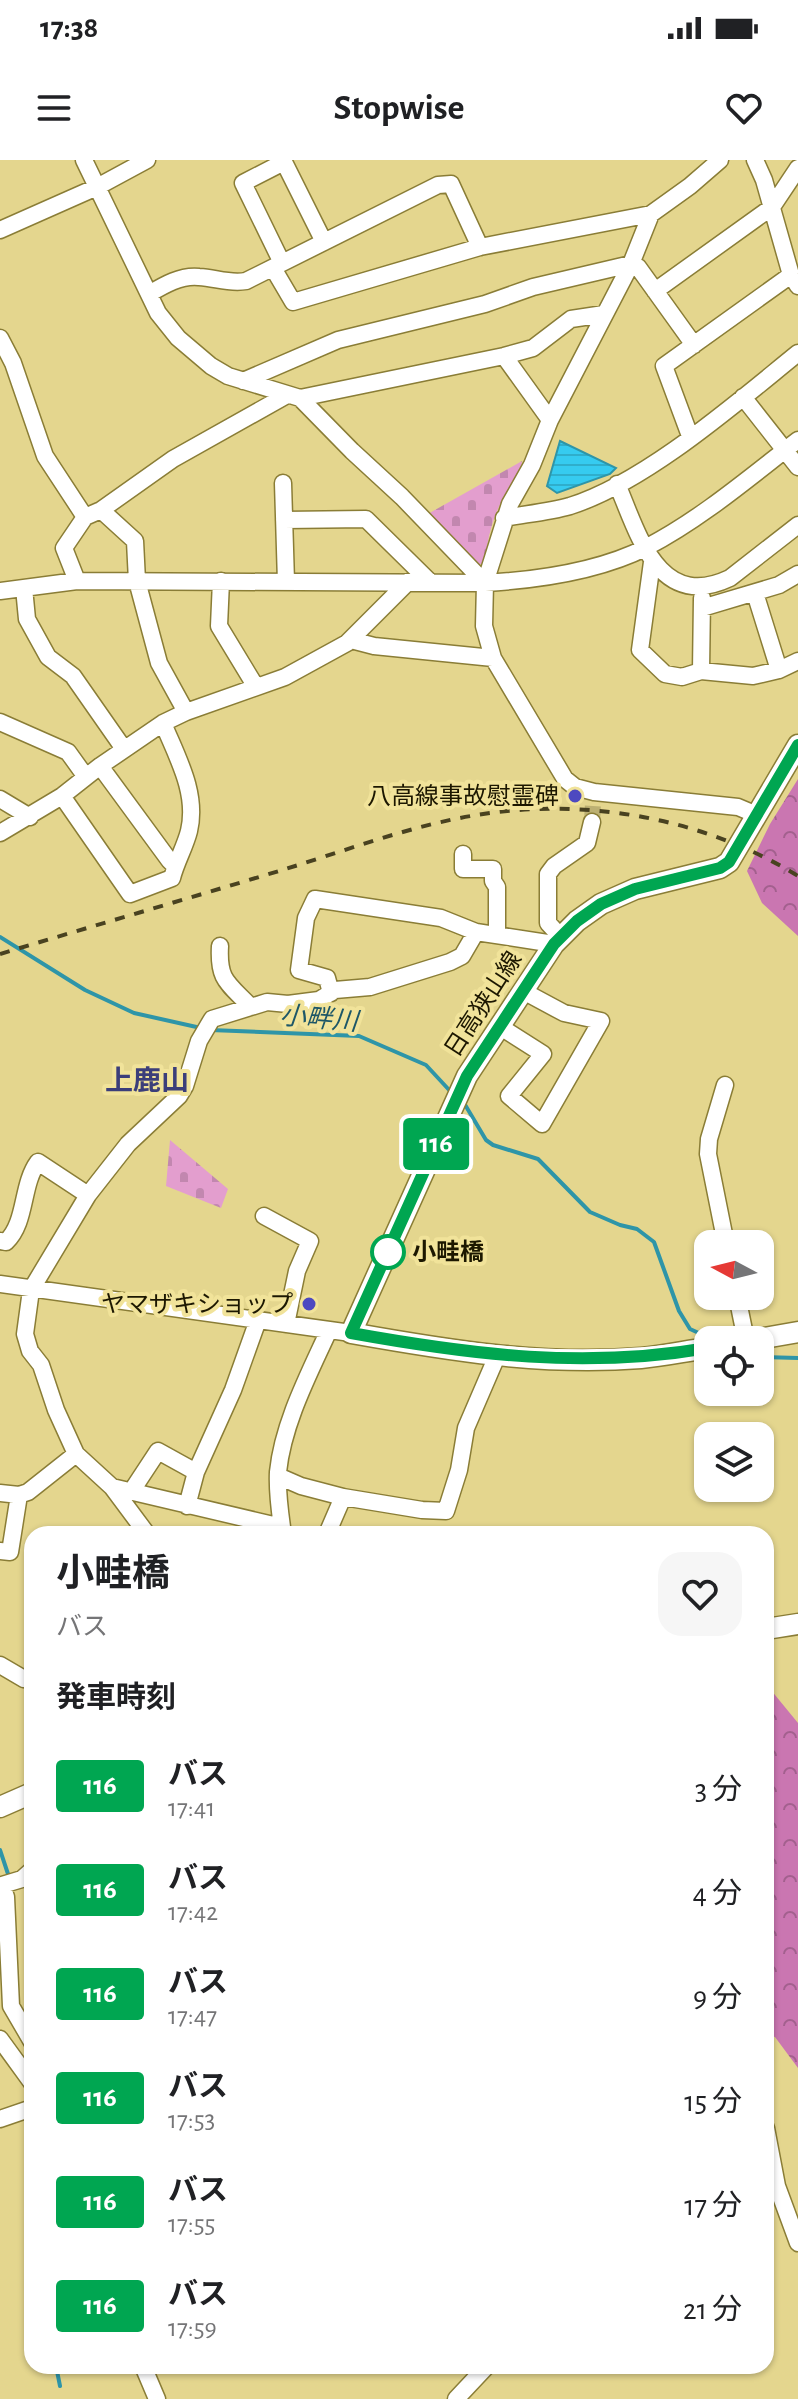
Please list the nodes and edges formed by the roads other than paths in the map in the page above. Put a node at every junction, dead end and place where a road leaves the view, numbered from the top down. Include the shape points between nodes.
1 (84, 160) edge
2 (147, 160) edge
3 (720, 160) edge
4 (755, 160) edge
5 (798, 168) edge
6 (97, 187) junction
7 (772, 207) junction
8 (651, 214) junction
9 (0, 230) edge
10 (324, 242) junction
11 (480, 247) junction
12 (631, 264) junction
13 (278, 266) junction
14 (795, 280) edge
15 (655, 291) junction
16 (149, 294) junction
17 (604, 314) junction
18 (0, 338) edge
19 (694, 345) junction
20 (798, 353) edge
21 (504, 356) junction
22 (243, 381) junction
23 (293, 396) junction
24 (743, 397) junction
25 (550, 420) junction
26 (690, 436) junction
27 (791, 445) edge
28 (798, 467) edge
29 (283, 483) dead end
30 (617, 484) junction
31 (93, 514) junction
32 (504, 518) junction
33 (284, 520) junction
34 (798, 525) edge
35 (648, 555) junction
36 (798, 574) edge
37 (77, 581) junction
38 (137, 581) junction
39 (221, 581) junction
40 (286, 582) junction
41 (408, 582) junction
42 (431, 583) junction
43 (485, 583) junction
44 (702, 585) junction
45 (24, 588) junction
46 (0, 591) edge
47 (755, 593) junction
48 (702, 608) junction
49 (351, 640) junction
50 (493, 658) junction
51 (798, 661) edge
52 (779, 670) junction
53 (701, 671) junction
54 (256, 687) junction
55 (186, 712) junction
56 (0, 722) edge
57 (163, 723) junction
58 (798, 745) edge
59 (124, 749) junction
60 (100, 766) junction
61 (86, 777) junction
62 (62, 796) junction
63 (0, 799) edge
64 (757, 815) junction
65 (30, 817) junction
66 (592, 822) tunnel mouth
67 (0, 833) edge
68 (463, 854) dead end
69 (175, 866) junction
70 (476, 932) junction
71 (497, 935) junction
72 (557, 940) junction
73 (220, 946) dead end
74 (523, 991) junction
75 (331, 993) junction
76 (251, 1007) junction
77 (499, 1026) junction
78 (725, 1085) dead end
79 (88, 1195) junction
80 (264, 1216) dead end
81 (723, 1230) edge
82 (0, 1241) edge
83 (0, 1284) edge
84 (31, 1290) junction
85 (258, 1320) junction
86 (286, 1324) junction
87 (329, 1330) junction
88 (798, 1332) edge
89 (351, 1333) junction
90 (774, 1336) edge
91 (694, 1350) edge
92 (497, 1356) junction
93 (76, 1454) junction
94 (196, 1472) junction
95 (278, 1476) junction
96 (112, 1487) junction
97 (131, 1492) junction
98 (0, 1493) edge
99 (19, 1495) junction
100 (343, 1497) junction
101 (187, 1506) junction
102 (141, 1526) edge
103 (264, 1526) edge
104 (283, 1526) edge
105 (330, 1526) edge
106 (0, 1551) edge
107 (798, 1624) edge
108 (774, 1628) edge
109 (0, 1665) edge
110 (24, 1679) edge
111 (24, 1796) edge
112 (0, 1807) edge
113 (7, 1883) edge
114 (4, 1936) edge
115 (5, 1972) edge
116 (24, 2028) edge
117 (0, 2039) edge
118 (24, 2072) edge
119 (24, 2111) edge
120 (0, 2119) edge
121 (774, 2170) edge
122 (798, 2243) edge
123 (146, 2374) edge
124 (479, 2374) edge
125 (157, 2399) edge
126 (456, 2399) edge

1 - 6 street
2 - 6 street
3 - 8 street
4 - 7 street
5 - 7 street
6 - 9 street
6 - 16 street
7 - 14 street
7 - 15 street
8 - 11 street
8 - 12 street
10 - 11 street via 438,185 451,184
10 - 13 street
10 - 13 street via 284,162 243,183
11 - 13 street via 293,302
12 - 15 street
12 - 17 street
12 - 22 street via 338,340
13 - 16 street via 236,283 182,278
14 - 19 street
15 - 19 street
16 - 22 street via 178,338 211,366
17 - 21 street via 571,319 533,348
17 - 25 street
18 - 31 street via 45,456
19 - 26 street via 664,366
20 - 24 street
21 - 23 street
21 - 25 street
22 - 23 street
23 - 31 street via 173,459
23 - 43 street
24 - 26 street
24 - 27 street
25 - 32 street
26 - 30 street
27 - 28 street
27 - 35 street
29 - 33 street
30 - 32 street via 570,506
30 - 35 street
31 - 37 street via 64,548
31 - 38 street via 135,541
32 - 43 street
33 - 40 street
33 - 42 street via 366,519
34 - 44 street via 730,578
35 - 43 street via 561,575
35 - 44 street via 666,576
35 - 53 street via 640,650 665,674 682,677
36 - 47 street
37 - 38 street
37 - 45 street
38 - 39 street
38 - 55 street via 159,663
39 - 40 street
39 - 54 street via 219,626
40 - 41 street
41 - 42 street
41 - 49 street
42 - 43 street
43 - 50 street via 484,626
44 - 48 street
45 - 46 street
45 - 59 street via 27,619 48,657 73,676
47 - 48 street
47 - 52 street
48 - 53 street
49 - 50 street
49 - 54 street
50 - 64 street via 565,779 593,798 703,801
51 - 52 street
52 - 53 street via 753,676
54 - 55 street
55 - 57 street
56 - 61 street via 68,752
57 - 59 street
57 - 69 street via 191,798 188,832
58 - 64 main road, 日高狭山線
59 - 60 street
60 - 61 street
60 - 69 street
61 - 62 street
62 - 65 street
62 - 69 street via 130,894 172,878
63 - 65 street
64 - 72 main road, 日高狭山線 via 720,868 635,889 601,904
65 - 67 street
66 - 72 street via 587,843 548,874 548,923
68 - 71 street via 463,869 493,869
70 - 71 street
70 - 75 street via 462,956 450,962 370,987
70 - 75 street via 441,918 315,899 306,918 299,970 327,978
71 - 72 street
72 - 74 main road, 日高狭山線
73 - 76 street via 222,977
74 - 77 main road, 日高狭山線
74 - 77 street via 564,1013 601,1021 542,1124 509,1096 543,1054
75 - 76 street via 319,1000
76 - 79 street via 212,1019 179,1096 128,1144
77 - 89 main road, 日高狭山線 via 457,1098
78 - 81 street via 708,1154
79 - 82 street via 38,1162 14,1234
79 - 84 street
80 - 86 street via 310,1241 297,1271
83 - 84 street
84 - 85 street
84 - 93 street via 25,1334
85 - 86 street
85 - 94 street
86 - 87 street
87 - 89 street
87 - 95 street via 300,1396
88 - 90 main road
89 - 92 main road
91 - 92 main road via 604,1360
92 - 100 street via 466,1428 446,1511
93 - 96 street
93 - 99 street
94 - 97 street via 158,1451
94 - 101 street
95 - 100 street
95 - 104 street
96 - 97 street
96 - 102 street
97 - 101 street
98 - 99 street
99 - 106 street via 10,1552
100 - 105 street
101 - 103 street
107 - 108 main road
109 - 110 street
111 - 112 main road
113 - 114 street
114 - 115 street
115 - 116 street via 11,2006
117 - 118 street
119 - 120 street
121 - 122 street
123 - 125 street
124 - 126 street

